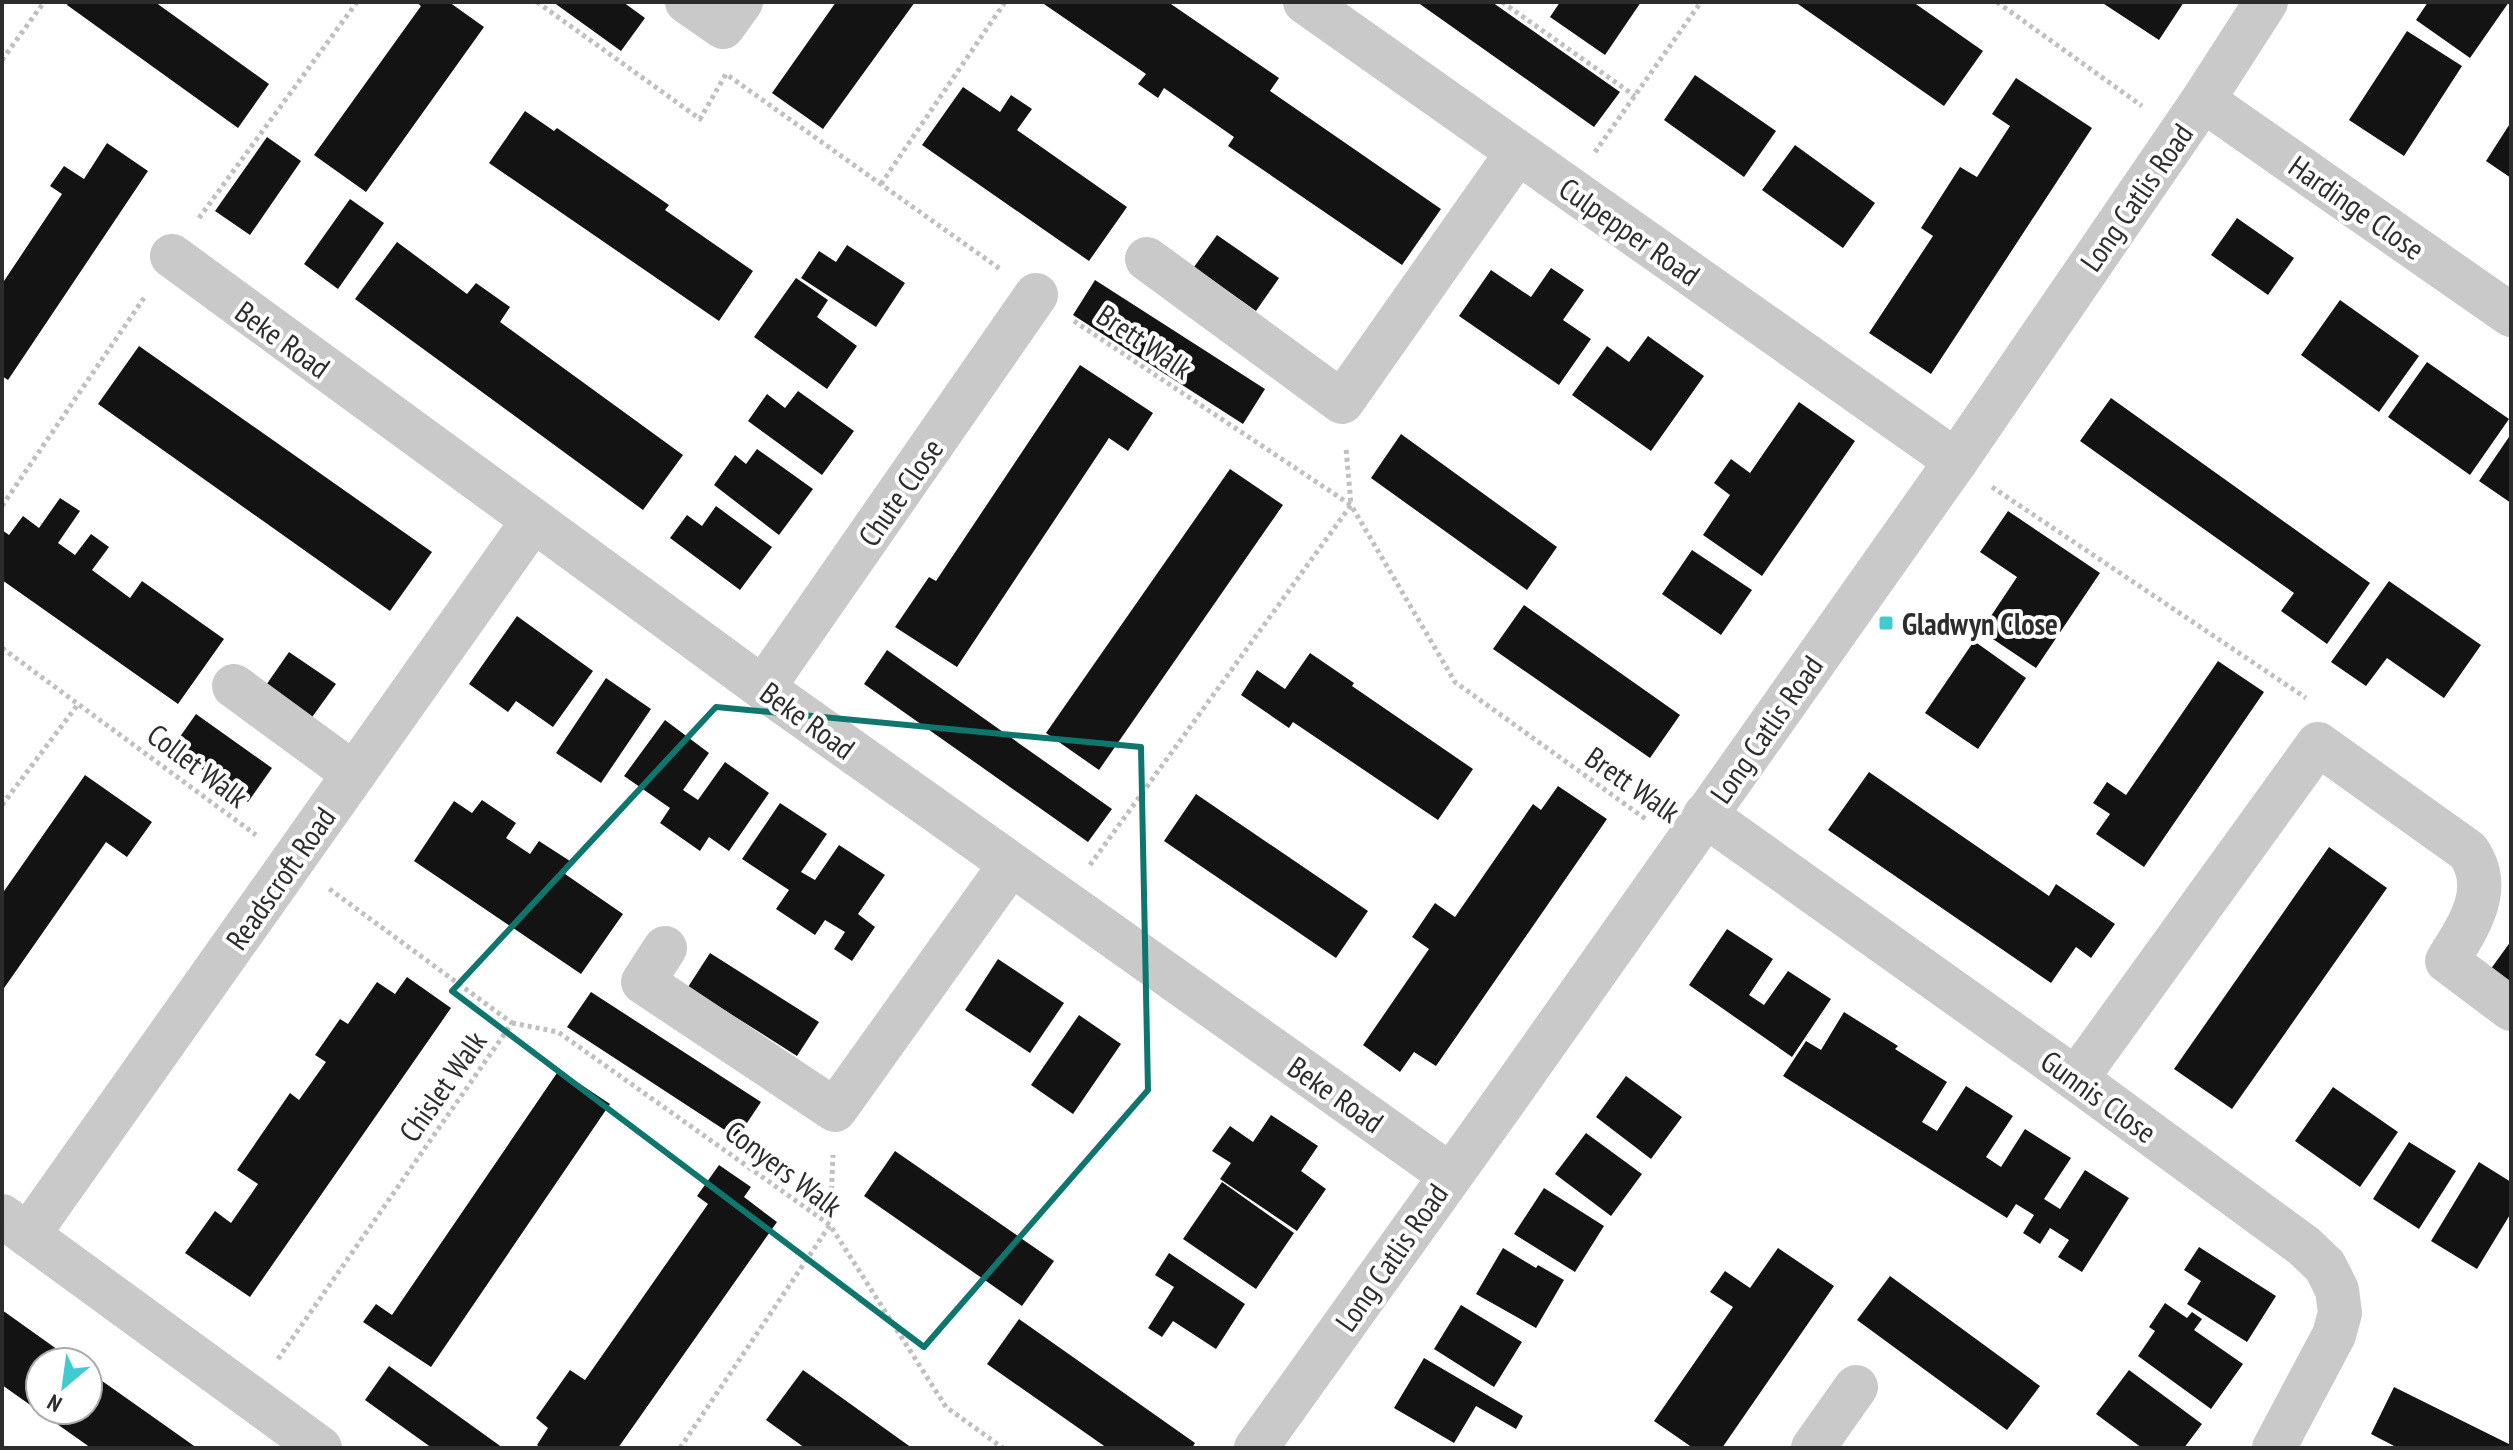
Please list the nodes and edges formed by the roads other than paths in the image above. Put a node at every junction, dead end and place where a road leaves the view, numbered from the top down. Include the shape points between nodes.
1 (687, 2) edge
2 (741, 2) edge
3 (1305, 2) edge
4 (2266, 2) edge
5 (2191, 117) junction
6 (1517, 153) junction
7 (172, 256) dead end
8 (1147, 259) dead end
9 (1036, 295) road end
10 (2511, 315) edge
11 (1956, 461) junction
12 (532, 522) junction
13 (234, 686) dead end
14 (763, 688) junction
15 (354, 774) junction
16 (1694, 831) junction
17 (1010, 865) junction
18 (665, 948) dead end
19 (2511, 1009) edge
20 (2076, 1079) junction
21 (1450, 1175) junction
22 (15, 1226) edge
23 (1856, 1387) dead end
24 (320, 1448) edge
25 (1256, 1448) edge
26 (1813, 1448) edge
27 (2274, 1448) edge

1 - 2 street via 723,27
3 - 6 street, Culpepper Road
4 - 5 street, Long Catlis Road
5 - 10 street, Hardinge Close
5 - 11 street, Long Catlis Road
6 - 8 street via 1342,402
6 - 11 street, Culpepper Road
7 - 12 street, Beke Road
9 - 14 street, Chute Close
11 - 16 street, Long Catlis Road
12 - 14 street, Beke Road
12 - 15 street, Readscroft Road
13 - 15 street
14 - 17 street, Beke Road
15 - 22 street, Readscroft Road
16 - 20 street, Gunnis Close
16 - 21 street, Long Catlis Road
17 - 18 street via 835,1110 643,982
17 - 21 street, Beke Road
19 - 20 street via 2447,961 2477,905 2478,864 2468,851 2318,744
20 - 27 street, Gunnis Close via 2325,1266 2337,1290 2340,1313 2334,1335
21 - 25 street, Long Catlis Road
22 - 24 street, Readscroft Road
23 - 26 street

